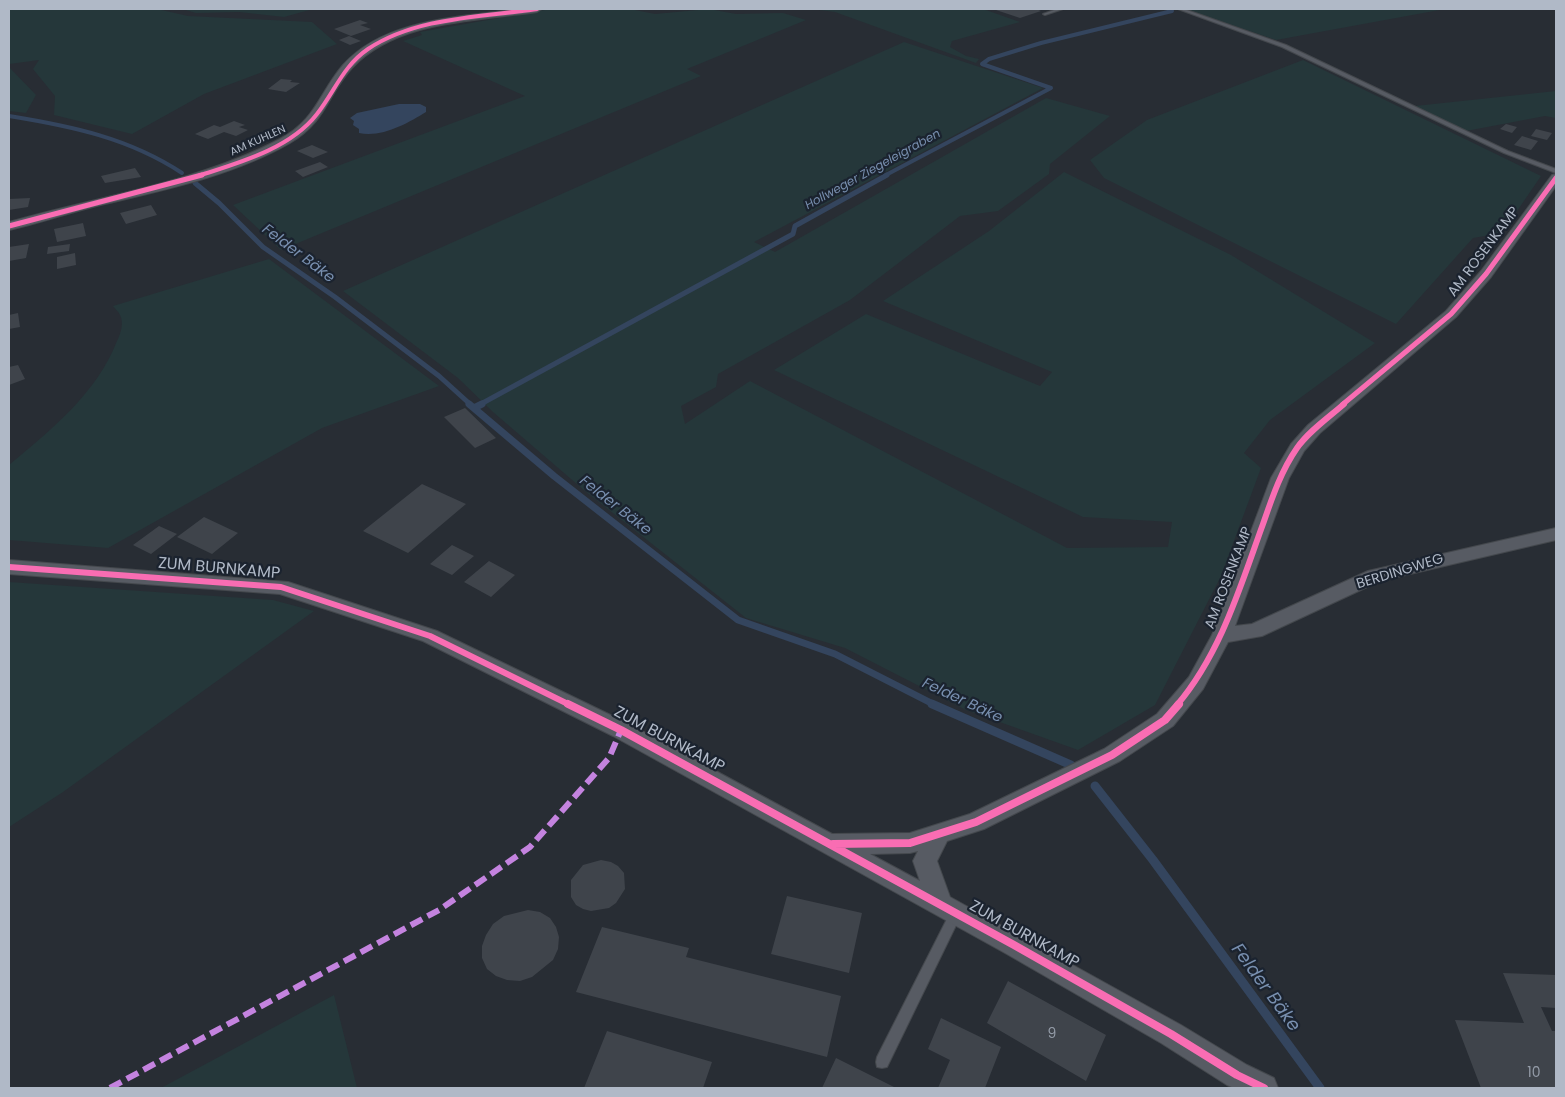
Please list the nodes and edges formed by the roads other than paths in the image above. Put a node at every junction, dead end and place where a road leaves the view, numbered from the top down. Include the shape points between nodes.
1 (537, 9) edge
2 (1061, 9) edge
3 (1180, 9) edge
4 (1045, 14) dead end
5 (1556, 171) edge
6 (1556, 178) edge
7 (9, 226) edge
8 (1556, 534) edge
9 (9, 568) edge
10 (1222, 635) junction
11 (939, 834) junction
12 (831, 844) junction
13 (948, 909) junction
14 (882, 1062) dead end
15 (1236, 1082) edge
16 (1264, 1088) edge

1 - 7 street, AM KUHLEN via 437,25 395,36 352,61 321,109 295,135 282,142 197,176
2 - 4 lane
3 - 5 lane via 1284,46 1506,152
6 - 10 street, AM ROSENKAMP via 1486,274 1451,314 1314,429 1297,448 1280,478
8 - 10 street, BERDINGWEG via 1375,576 1255,631
9 - 12 street, ZUM BURNKAMP via 281,587 380,618 430,636 621,730
10 - 11 street, AM ROSENKAMP via 1196,684 1165,720 1112,756 1064,781 976,822
11 - 12 street, AM ROSENKAMP via 910,843
11 - 13 street via 924,861
12 - 13 street, ZUM BURNKAMP
13 - 14 lane
13 - 15 street, ZUM BURNKAMP via 1171,1034
15 - 16 street, ZUM BURNKAMP

